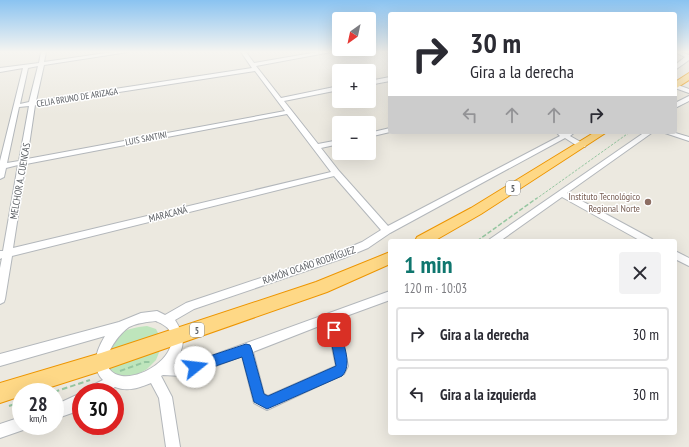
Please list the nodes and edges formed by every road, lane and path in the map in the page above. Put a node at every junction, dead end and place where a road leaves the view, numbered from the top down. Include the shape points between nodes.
1 (24, 73) edge
2 (39, 73) edge
3 (219, 73) edge
4 (259, 73) edge
5 (689, 76) edge
6 (388, 79) edge
7 (376, 82) edge
8 (677, 85) edge
9 (677, 87) edge
10 (332, 89) edge
11 (689, 91) edge
12 (689, 98) edge
13 (280, 100) junction
14 (32, 104) junction
15 (677, 105) edge
16 (17, 106) junction
17 (289, 112) junction
18 (388, 130) edge
19 (376, 133) edge
20 (563, 134) edge
21 (566, 134) edge
22 (599, 134) edge
23 (627, 134) edge
24 (647, 134) edge
25 (672, 134) edge
26 (689, 139) edge
27 (332, 144) edge
28 (582, 145) junction
29 (316, 147) junction
30 (4, 148) edge
31 (22, 162) junction
32 (3, 166) junction
33 (336, 174) junction
34 (0, 177) edge
35 (562, 194) junction
36 (387, 231) junction
37 (426, 239) edge
38 (480, 239) edge
39 (496, 239) edge
40 (645, 239) edge
41 (4, 254) edge
42 (677, 256) edge
43 (388, 259) edge
44 (689, 262) edge
45 (388, 296) edge
46 (0, 299) edge
47 (332, 318) junction
48 (168, 319) junction
49 (124, 325) junction
50 (178, 336) junction
51 (246, 350) junction
52 (0, 360) edge
53 (161, 368) junction
54 (106, 373) junction
55 (100, 383) edge
56 (64, 388) edge
57 (4, 400) edge
58 (12, 427) edge
59 (0, 431) edge
60 (173, 447) edge

1 - 16 street, MELCHOR A. CUENCAS
2 - 14 street, MELCHOR A. CUENCAS
3 - 14 street, CELIA BRUNO DE ARIZAGA
4 - 13 street
5 - 8 highway
6 - 7 street
9 - 11 street
10 - 13 street
12 - 15 street
13 - 17 street
14 - 16 street, CELIA BRUNO DE ARIZAGA
14 - 31 street, MELCHOR A. CUENCAS
16 - 30 street, MELCHOR A. CUENCAS
17 - 29 street
17 - 31 street, LUIS SANTINI
18 - 19 street
20 - 36 street, RAMÓN OCAÑO RODRÍGUEZ
21 - 28 street
22 - 28 highway, 5
23 - 38 path
24 - 35 street
25 - 26 street
27 - 29 street
28 - 37 highway, 5
29 - 33 street
30 - 32 street, MELCHOR A. CUENCAS
31 - 32 street, LUIS SANTINI
31 - 41 street, MELCHOR A. CUENCAS
32 - 34 street, MELCHOR A. CUENCAS
33 - 36 street
33 - 41 street, MARACANÁ
35 - 39 street
35 - 40 street
36 - 48 street, RAMÓN OCAÑO RODRÍGUEZ via 365,245 341,255 190,306
41 - 46 street, MELCHOR A. CUENCAS
42 - 44 street
43 - 50 highway, 5 via 321,287
45 - 47 street
47 - 51 street
47 - 51 street via 342,366 340,370 267,402 259,398
48 - 49 street via 157,316 141,317
48 - 50 street via 176,327
49 - 52 street
49 - 54 street via 110,338 104,348
50 - 53 street via 173,356
50 - 54 highway, 5
51 - 53 street via 182,370
53 - 54 path via 145,362
53 - 54 street via 143,380 124,384
53 - 60 street
54 - 55 street
54 - 56 path
54 - 57 highway, 5
58 - 59 street

